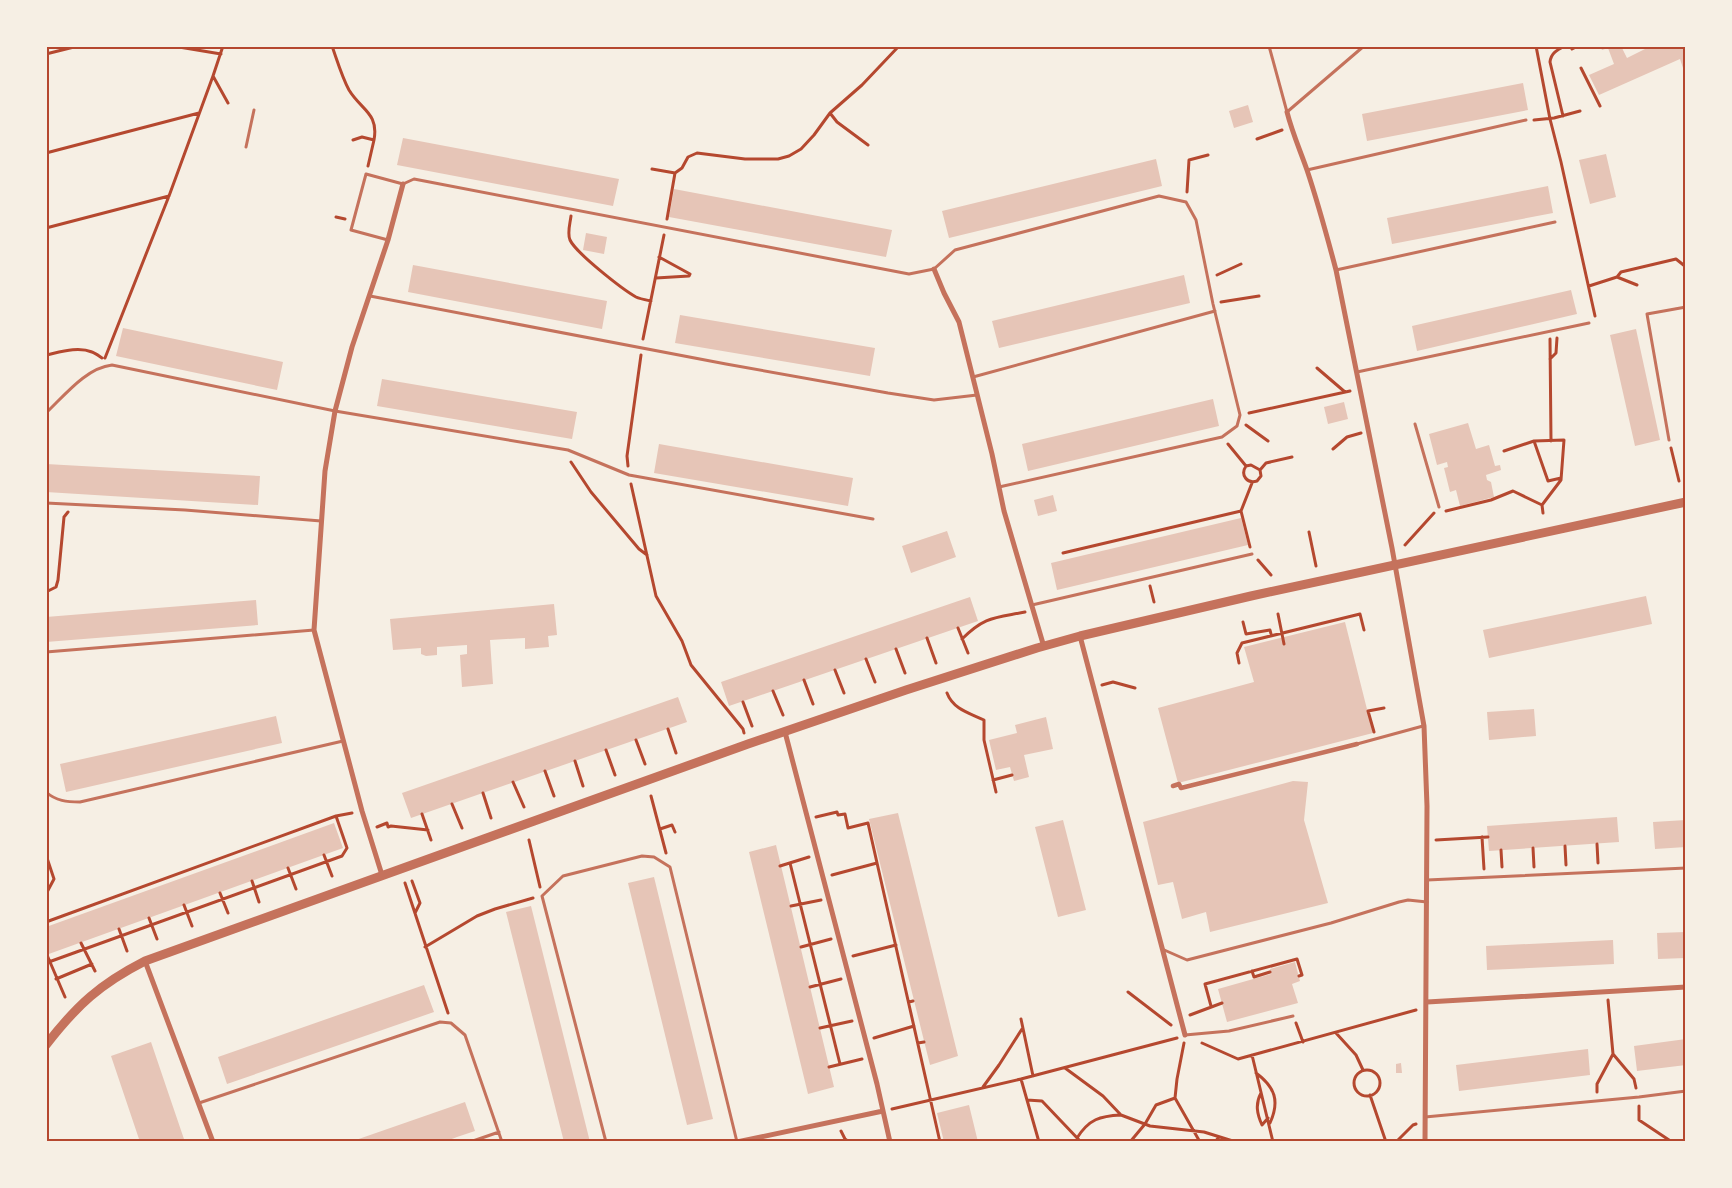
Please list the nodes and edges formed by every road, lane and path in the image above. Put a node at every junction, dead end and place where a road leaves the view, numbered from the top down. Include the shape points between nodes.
1 (78, 46) edge
2 (173, 46) edge
3 (223, 46) edge
4 (332, 46) edge
5 (898, 46) edge
6 (1269, 46) edge
7 (1364, 46) edge
8 (1536, 46) edge
9 (1565, 46) edge
10 (1578, 46) edge
11 (1572, 49) dead end
12 (46, 54) edge
13 (221, 54) junction
14 (1581, 68) dead end
15 (213, 76) junction
16 (228, 103) dead end
17 (1600, 106) dead end
18 (254, 110) dead end
19 (1580, 111) dead end
20 (200, 112) junction
21 (1287, 112) junction
22 (830, 113) junction
23 (1563, 116) junction
24 (1550, 119) junction
25 (1526, 120) joint
26 (1291, 127) junction
27 (1257, 139) dead end
28 (353, 140) dead end
29 (374, 140) junction
30 (868, 144) dead end
31 (246, 147) dead end
32 (46, 153) edge
33 (1208, 155) dead end
34 (652, 169) dead end
35 (1306, 170) junction
36 (675, 173) junction
37 (366, 174) junction
38 (404, 184) junction
39 (170, 196) junction
40 (1186, 202) junction
41 (572, 210) junction
42 (1556, 222) dead end
43 (665, 227) junction
44 (46, 228) edge
45 (388, 240) junction
46 (659, 257) junction
47 (1241, 264) dead end
48 (1686, 267) edge
49 (934, 269) junction
50 (1336, 270) junction
51 (1617, 277) junction
52 (656, 278) junction
53 (1208, 278) junction
54 (1637, 285) dead end
55 (1589, 286) junction
56 (368, 295) junction
57 (1259, 296) dead end
58 (651, 301) junction
59 (1214, 304) junction
60 (1686, 307) edge
61 (1215, 311) junction
62 (1589, 322) joint
63 (1557, 330) junction
64 (642, 348) junction
65 (1550, 352) dead end
66 (46, 355) edge
67 (105, 358) junction
68 (1550, 359) junction
69 (104, 366) junction
70 (1317, 368) dead end
71 (1357, 372) junction
72 (973, 377) junction
73 (1361, 389) junction
74 (1346, 392) junction
75 (977, 395) junction
76 (335, 410) junction
77 (46, 413) edge
78 (1240, 415) junction
79 (1238, 420) junction
80 (1415, 424) dead end
81 (1368, 431) junction
82 (1551, 440) junction
83 (1669, 440) joint
84 (1268, 441) dead end
85 (1534, 441) junction
86 (1229, 446) dead end
87 (1333, 448) dead end
88 (563, 449) junction
89 (1504, 450) dead end
90 (1292, 457) dead end
91 (1246, 466) junction
92 (1260, 470) junction
93 (629, 475) junction
94 (1561, 478) junction
95 (1678, 481) dead end
96 (1252, 483) junction
97 (999, 487) junction
98 (1686, 502) edge
99 (46, 503) edge
100 (1542, 505) junction
101 (1439, 507) junction
102 (1241, 511) junction
103 (1542, 513) dead end
104 (64, 517) dead end
105 (873, 519) dead end
106 (322, 522) junction
107 (1309, 532) dead end
108 (1405, 545) dead end
109 (1063, 553) dead end
110 (1252, 554) junction
111 (647, 556) junction
112 (1396, 565) junction
113 (1316, 566) dead end
114 (1271, 575) dead end
115 (1150, 585) dead end
116 (46, 592) edge
117 (1154, 602) dead end
118 (1032, 608) junction
119 (1278, 614) dead end
120 (1243, 622) dead end
121 (958, 628) dead end
122 (314, 630) junction
123 (1364, 630) dead end
124 (1282, 632) junction
125 (1271, 634) junction
126 (1080, 636) junction
127 (928, 638) dead end
128 (962, 639) junction
129 (1284, 644) dead end
130 (1044, 646) junction
131 (896, 649) dead end
132 (46, 652) edge
133 (968, 653) dead end
134 (866, 659) dead end
135 (936, 663) dead end
136 (1238, 663) dead end
137 (835, 670) dead end
138 (905, 673) dead end
139 (804, 680) dead end
140 (875, 682) dead end
141 (1094, 688) junction
142 (1135, 688) dead end
143 (773, 691) dead end
144 (844, 692) dead end
145 (947, 693) dead end
146 (743, 702) dead end
147 (813, 704) dead end
148 (1384, 708) dead end
149 (783, 715) dead end
150 (752, 726) dead end
151 (1424, 726) junction
152 (668, 729) dead end
153 (743, 729) dead end
154 (785, 732) junction
155 (1376, 739) junction
156 (636, 740) dead end
157 (343, 741) junction
158 (1356, 744) joint
159 (606, 750) dead end
160 (676, 753) dead end
161 (575, 761) dead end
162 (645, 764) dead end
163 (544, 772) dead end
164 (614, 775) dead end
165 (1012, 775) dead end
166 (993, 780) junction
167 (514, 782) dead end
168 (583, 786) dead end
169 (1173, 786) dead end
170 (46, 792) edge
171 (996, 792) dead end
172 (483, 793) dead end
173 (554, 796) dead end
174 (651, 796) dead end
175 (452, 804) dead end
176 (524, 807) dead end
177 (362, 811) junction
178 (422, 814) dead end
179 (336, 816) junction
180 (491, 818) dead end
181 (808, 819) junction
182 (462, 828) dead end
183 (660, 829) junction
184 (428, 830) junction
185 (368, 831) junction
186 (674, 832) dead end
187 (1482, 837) junction
188 (1488, 837) dead end
189 (432, 840) dead end
190 (528, 840) dead end
191 (1427, 841) junction
192 (1597, 844) dead end
193 (1565, 846) dead end
194 (1533, 848) dead end
195 (1501, 850) dead end
196 (665, 851) dead end
197 (46, 855) edge
198 (324, 855) dead end
199 (817, 855) junction
200 (326, 862) junction
201 (790, 863) junction
202 (877, 863) junction
203 (780, 866) dead end
204 (288, 868) dead end
205 (1686, 868) edge
206 (1599, 872) junction
207 (290, 874) junction
208 (1566, 874) junction
209 (382, 875) junction
210 (1535, 875) junction
211 (332, 876) dead end
212 (823, 877) junction
213 (1503, 877) junction
214 (1484, 878) junction
215 (1426, 880) junction
216 (252, 881) dead end
217 (412, 881) dead end
218 (405, 883) dead end
219 (254, 888) junction
220 (296, 889) dead end
221 (220, 893) dead end
222 (46, 894) edge
223 (542, 896) junction
224 (828, 898) junction
225 (222, 899) junction
226 (259, 902) dead end
227 (1426, 902) junction
228 (800, 904) junction
229 (184, 905) dead end
230 (790, 906) dead end
231 (187, 912) junction
232 (228, 913) dead end
233 (415, 913) junction
234 (149, 918) dead end
235 (46, 922) edge
236 (152, 925) junction
237 (192, 926) dead end
238 (119, 929) dead end
239 (122, 936) junction
240 (838, 936) junction
241 (157, 939) dead end
242 (81, 942) dead end
243 (811, 944) junction
244 (896, 945) junction
245 (425, 947) junction
246 (800, 948) dead end
247 (1162, 948) junction
248 (84, 950) junction
249 (127, 951) dead end
250 (47, 955) edge
251 (844, 958) junction
252 (145, 961) junction
253 (48, 963) edge
254 (92, 964) junction
255 (95, 971) dead end
256 (1252, 971) junction
257 (1270, 972) dead end
258 (1299, 976) dead end
259 (849, 978) junction
260 (56, 979) junction
261 (819, 985) junction
262 (810, 987) dead end
263 (1686, 987) edge
264 (1128, 992) dead end
265 (1608, 992) junction
266 (65, 997) dead end
267 (914, 1001) dead end
268 (908, 1002) junction
269 (1222, 1003) dead end
270 (1427, 1004) junction
271 (1211, 1006) junction
272 (1193, 1014) dead end
273 (1293, 1016) joint
274 (860, 1019) junction
275 (1021, 1019) dead end
276 (451, 1023) junction
277 (830, 1026) junction
278 (914, 1026) junction
279 (820, 1028) dead end
280 (1022, 1029) junction
281 (1336, 1033) junction
282 (1185, 1036) junction
283 (866, 1040) junction
284 (924, 1042) dead end
285 (1303, 1042) junction
286 (918, 1043) junction
287 (46, 1045) edge
288 (1613, 1054) junction
289 (1252, 1055) junction
290 (870, 1057) junction
291 (840, 1064) junction
292 (829, 1067) dead end
293 (1065, 1068) junction
294 (1363, 1070) junction
295 (1256, 1073) junction
296 (1033, 1076) junction
297 (1021, 1079) junction
298 (982, 1088) junction
299 (1686, 1091) edge
300 (1261, 1092) junction
301 (1370, 1095) junction
302 (1639, 1097) junction
303 (1175, 1098) junction
304 (930, 1100) junction
305 (1027, 1100) junction
306 (1597, 1101) junction
307 (199, 1103) junction
308 (883, 1111) junction
309 (1121, 1115) junction
310 (1268, 1118) junction
311 (1425, 1120) junction
312 (1270, 1123) junction
313 (1145, 1124) junction
314 (499, 1132) junction
315 (1194, 1132) junction
316 (1219, 1137) junction
317 (1077, 1138) junction
318 (214, 1142) edge
319 (470, 1142) edge
320 (502, 1142) edge
321 (606, 1142) edge
322 (737, 1142) edge
323 (890, 1142) edge
324 (940, 1142) edge
325 (1039, 1142) edge
326 (1081, 1142) edge
327 (1130, 1142) edge
328 (1200, 1142) edge
329 (1215, 1142) edge
330 (1236, 1142) edge
331 (1274, 1142) edge
332 (1386, 1142) edge
333 (1396, 1142) edge
334 (1425, 1142) edge
335 (1672, 1142) edge

1 - 12 path
2 - 13 path
3 - 13 path
4 - 29 path via 349,90 372,118 376,130
5 - 22 path
6 - 21 lane
7 - 21 lane
8 - 24 path
9 - 23 path via 1550,57
10 - 11 path
13 - 15 path
14 - 17 path
15 - 16 path
15 - 20 path
18 - 31 lane
19 - 23 path
20 - 32 path
20 - 39 path
21 - 26 street
22 - 30 path via 837,122
22 - 36 path via 801,150 789,156 745,159 697,153 688,157
23 - 24 path
24 - 25 path
24 - 55 path
25 - 35 lane
26 - 27 path
26 - 35 street
28 - 29 path via 362,137
29 - 37 path
33 - 40 path via 1189,160
34 - 36 path
35 - 50 street
36 - 43 path
37 - 38 lane
37 - 45 lane via 351,230
38 - 41 lane via 414,179
38 - 45 street
39 - 44 path
39 - 67 path
40 - 49 lane via 1159,196 964,247 955,250
40 - 53 lane via 1196,220
41 - 43 lane
41 - 58 path via 569,239 576,249 626,291
42 - 50 lane
43 - 46 path
43 - 49 lane via 909,274
45 - 56 street
46 - 52 path
46 - 52 path via 690,274
47 - 53 path
48 - 51 path via 1676,259 1621,272
49 - 72 street via 959,322
50 - 71 street
51 - 54 path
51 - 55 path
52 - 58 path
53 - 59 lane
55 - 62 path via 1596,318
56 - 64 lane
56 - 76 street
57 - 59 path
58 - 64 path
59 - 61 lane
60 - 83 lane via 1647,314
61 - 72 lane
61 - 78 lane
62 - 63 lane
63 - 68 path via 1556,353
63 - 71 lane
64 - 75 lane via 934,400
64 - 93 path via 628,456
65 - 68 path
66 - 67 path via 75,349 91,351
67 - 69 path
68 - 82 path
69 - 76 lane via 131,368
69 - 77 lane via 86,376
70 - 74 path
71 - 73 street
72 - 75 street
73 - 74 path
73 - 81 street
74 - 78 path
75 - 97 street
76 - 88 lane
76 - 106 street via 325,471
78 - 79 lane
79 - 84 path
79 - 97 lane via 1237,426 1222,437
80 - 101 lane
81 - 87 path via 1348,437
81 - 112 street
82 - 85 path
82 - 94 path via 1564,440
83 - 95 path
85 - 89 path
85 - 94 path via 1548,481
86 - 91 path
88 - 93 lane
88 - 111 path via 592,492
90 - 92 path via 1266,463
91 - 92 path
91 - 96 path via 1244,476
92 - 96 path via 1261,476
93 - 105 lane
93 - 111 path
94 - 100 path
96 - 102 path
97 - 118 street
98 - 112 street
99 - 106 lane via 185,510
100 - 101 path via 1514,491 1446,511
100 - 103 path
101 - 108 path
102 - 109 path
102 - 110 path
104 - 116 path via 58,580 56,587
106 - 122 street
107 - 113 path
110 - 114 path
110 - 118 lane
111 - 153 path via 656,596 692,665
112 - 126 street
112 - 151 street
115 - 117 path
118 - 128 path via 989,619
118 - 130 street
119 - 124 path
120 - 125 path via 1246,634 1270,630
121 - 128 path
122 - 132 lane
122 - 157 street
123 - 124 path via 1360,614
124 - 125 path
124 - 129 path
125 - 136 path via 1242,643 1237,653
126 - 130 street
126 - 141 street
127 - 135 path
128 - 133 path
130 - 154 street
131 - 138 path
134 - 140 path
137 - 144 path
139 - 147 path
141 - 142 path via 1114,682
141 - 247 street
143 - 149 path
145 - 166 path via 955,706 984,720 984,740
146 - 150 path
148 - 155 path via 1368,711
151 - 155 lane
151 - 191 street
152 - 160 path
154 - 181 street
154 - 209 street
155 - 158 lane
156 - 162 path
157 - 170 lane via 80,802 58,800
157 - 177 street
158 - 169 street via 1181,788 1179,784
159 - 164 path
161 - 168 path
163 - 173 path
165 - 166 path
166 - 171 path
167 - 176 path
172 - 180 path
174 - 183 path
175 - 182 path
177 - 179 path
177 - 185 street
178 - 184 path
179 - 200 path via 347,848 342,856
179 - 235 path
181 - 199 street
181 - 202 path via 838,812 838,816 845,814 848,828 868,823
183 - 186 path via 672,825
183 - 196 path
184 - 185 path via 388,827 386,823
184 - 189 path
185 - 209 street
187 - 188 path
187 - 191 path
187 - 214 path
190 - 223 path
191 - 215 street
192 - 206 path
193 - 208 path
194 - 210 path
195 - 213 path
197 - 222 path via 54,879
198 - 200 path
199 - 201 path
199 - 212 street
200 - 207 path
200 - 211 path
201 - 203 path
201 - 228 path
202 - 212 path
202 - 244 path
204 - 207 path
205 - 206 lane
206 - 208 lane
207 - 219 path
207 - 220 path
208 - 210 lane
209 - 252 street
210 - 213 lane
212 - 224 street
213 - 214 lane
214 - 215 lane
215 - 227 street
216 - 219 path
217 - 233 path via 420,903
218 - 233 path
219 - 225 path
219 - 226 path
221 - 225 path
223 - 245 path via 477,916
223 - 321 lane
223 - 322 lane via 563,876 642,856 654,856 670,867
224 - 228 path
224 - 240 street
225 - 231 path
225 - 232 path
227 - 247 lane via 1398,902 1187,960
227 - 270 street
228 - 230 path
228 - 243 path
229 - 231 path
231 - 236 path
231 - 237 path
233 - 245 path
234 - 236 path
236 - 239 path
236 - 241 path
238 - 239 path
239 - 248 path
239 - 249 path
240 - 243 path
240 - 251 street
242 - 248 path
243 - 246 path
243 - 261 path
244 - 251 path
244 - 268 path
245 - 276 path
247 - 282 street
248 - 253 path
248 - 254 path
250 - 253 path
251 - 259 street
252 - 287 street via 100,988
252 - 307 street
253 - 260 path
254 - 255 path
254 - 260 path
256 - 257 path via 1254,977
256 - 258 path via 1297,959 1302,976
256 - 271 path via 1205,984
259 - 261 path
259 - 274 street
260 - 266 path
261 - 262 path
261 - 277 path
263 - 265 street
264 - 282 path
265 - 270 street
265 - 288 path
267 - 268 path
268 - 278 path
269 - 271 path
270 - 281 path
270 - 311 street
271 - 272 path
273 - 282 lane via 1228,1031
273 - 285 path
274 - 277 path
274 - 283 street
275 - 280 path
276 - 307 lane via 440,1022
276 - 314 lane via 465,1035
277 - 279 path
277 - 291 path
278 - 283 path
278 - 286 path
280 - 296 path
280 - 298 path
281 - 285 path
281 - 294 path via 1356,1055
282 - 289 path via 1238,1058
282 - 293 path
282 - 303 path
283 - 290 street
284 - 286 path
285 - 289 path
286 - 304 path
288 - 302 path via 1634,1079
288 - 306 path via 1597,1084
289 - 295 path
290 - 291 path
290 - 308 street
291 - 292 path
293 - 296 path
293 - 309 path via 1103,1096
294 - 301 path via 1356,1075 1355,1088 1361,1094
294 - 301 path via 1371,1070 1379,1079 1379,1087
295 - 300 path
295 - 312 path via 1267,1081 1274,1094
296 - 297 path
297 - 298 path
297 - 305 path
298 - 304 path
299 - 302 lane
300 - 310 path
300 - 310 path via 1257,1113 1262,1125
301 - 332 path
302 - 306 lane
302 - 335 path via 1639,1120
303 - 313 path via 1156,1105
303 - 315 path
304 - 308 path
304 - 324 path
305 - 317 path via 1042,1101
305 - 325 path
306 - 311 lane
307 - 318 street
308 - 322 street
308 - 323 street
309 - 313 path
309 - 317 path via 1094,1120
310 - 312 path
311 - 333 path via 1413,1124
311 - 334 street
312 - 331 path
313 - 315 path
313 - 327 path
314 - 319 lane
314 - 320 lane
315 - 316 path
315 - 328 path
316 - 329 path
316 - 330 path
317 - 326 path

